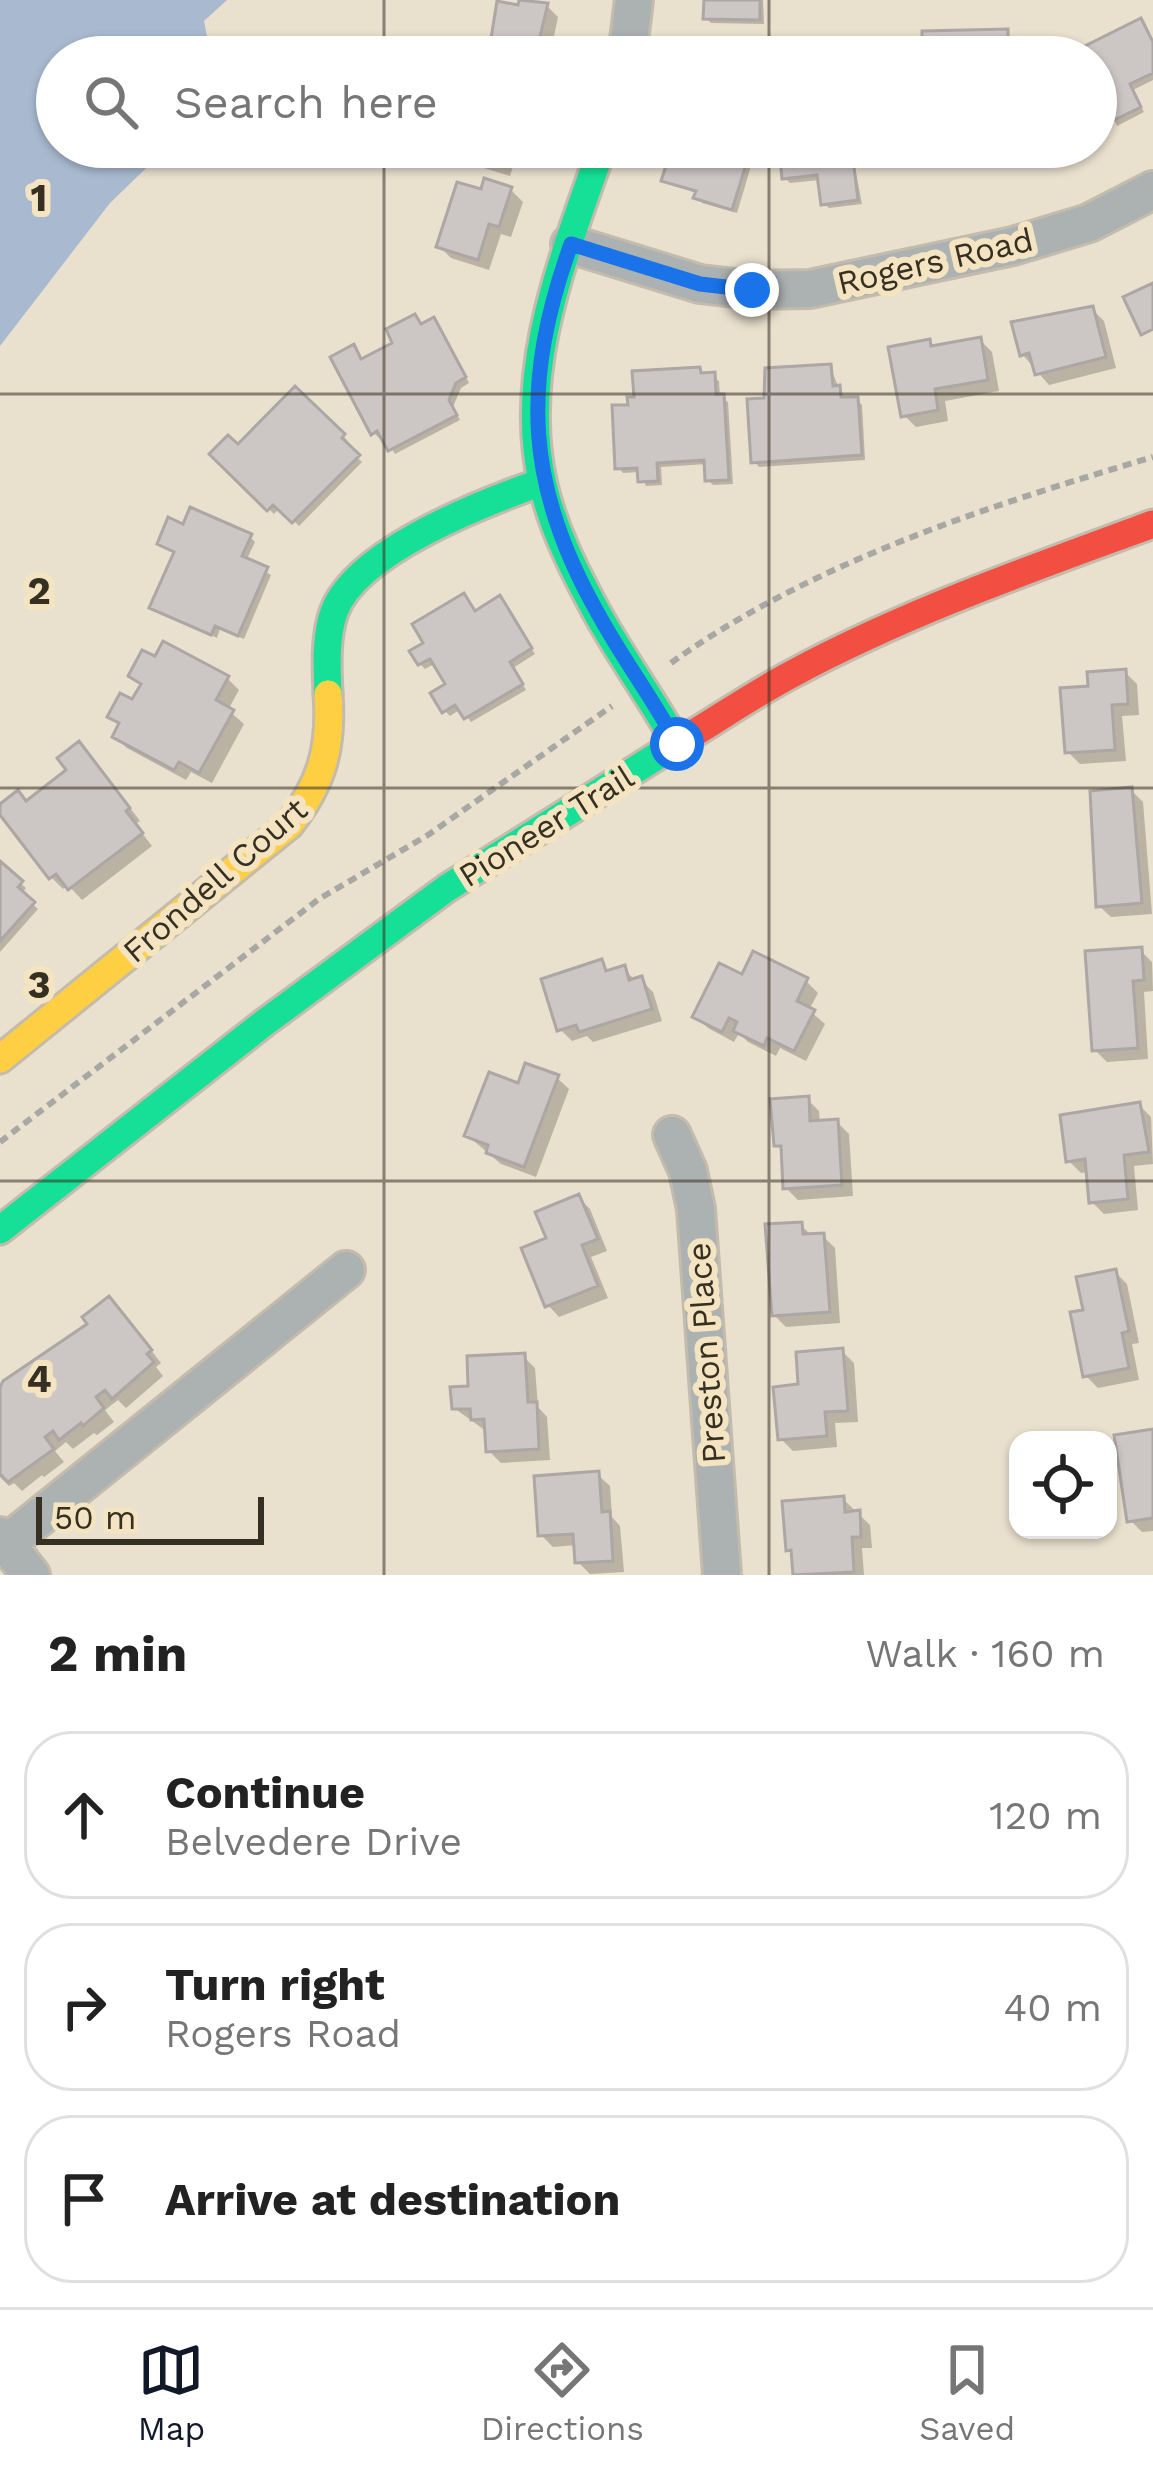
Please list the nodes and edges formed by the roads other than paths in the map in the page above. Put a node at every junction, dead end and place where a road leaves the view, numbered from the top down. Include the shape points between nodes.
1 (634, 0) edge
2 (630, 36) edge
3 (595, 168) edge
4 (1153, 190) edge
5 (571, 244) junction
6 (542, 482) junction
7 (1153, 524) edge
8 (677, 744) junction
9 (0, 1059) edge
10 (672, 1135) dead end
11 (0, 1231) edge
12 (346, 1270) dead end
13 (3, 1540) edge
14 (31, 1575) edge
15 (722, 1575) edge

1 - 2 street
3 - 5 street
4 - 5 street, Rogers Road via 1089,223 1013,246 810,289 700,284
5 - 6 street via 550,302 540,368
6 - 8 street via 599,616
6 - 9 street, Frondell Court via 475,505 344,590 329,642 331,743 310,802
7 - 8 street, Pioneer Trail via 874,634
8 - 11 street, Pioneer Trail via 447,889
10 - 15 street, Preston Place via 696,1209
12 - 13 street
13 - 14 street

